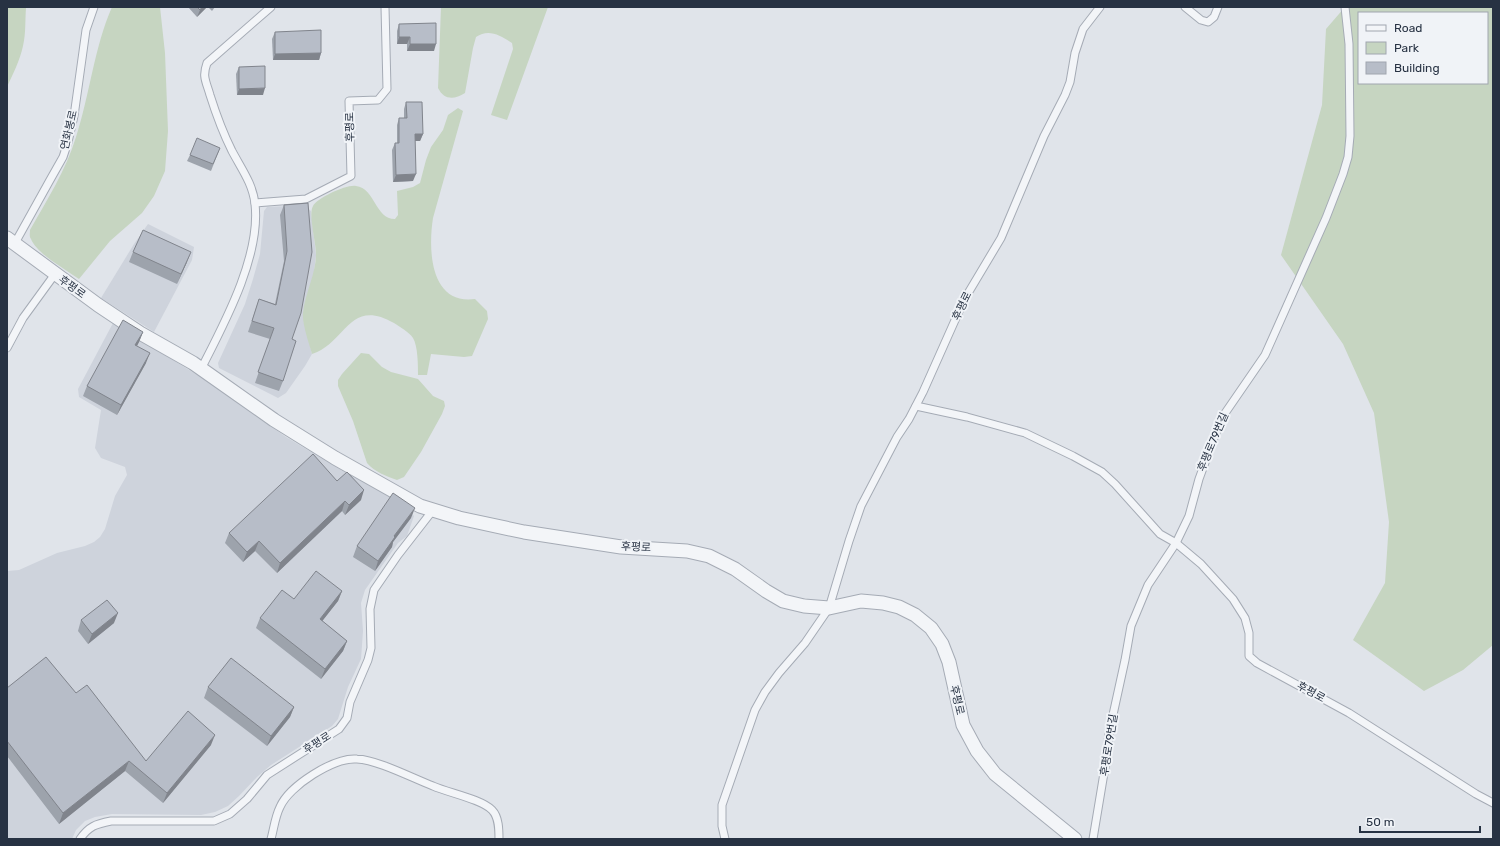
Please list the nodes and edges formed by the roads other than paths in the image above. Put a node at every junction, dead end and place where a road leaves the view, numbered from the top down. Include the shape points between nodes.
1 (94, 7) edge
2 (271, 7) edge
3 (385, 7) edge
4 (1100, 7) edge
5 (1185, 7) edge
6 (1218, 7) edge
7 (1345, 7) edge
8 (255, 203) junction
9 (11, 241) edge
10 (55, 274) junction
11 (7, 348) edge
12 (201, 369) junction
13 (916, 406) junction
14 (433, 510) junction
15 (1176, 543) junction
16 (829, 608) junction
17 (1493, 803) edge
18 (80, 839) edge
19 (271, 839) edge
20 (499, 839) edge
21 (725, 839) edge
22 (1076, 839) edge
23 (1093, 839) edge

1 - 9 lane, 연화봉로 via 86,30 68,142 57,168
2 - 8 lane via 207,63 203,73 218,122 250,184
3 - 8 lane, 후평로 via 387,89 378,100 349,101 351,176 306,199
4 - 13 lane, 후평로 via 1083,29 1065,95 1044,136 1001,238 964,300
5 - 6 lane via 1201,20 1208,22 1214,17
7 - 15 lane, 후평로79번길 via 1349,44 1350,136 1343,174 1265,355 1221,419 1203,466 1189,516
8 - 12 lane via 253,242 240,288
9 - 10 street, 후평로
10 - 11 lane via 23,318
10 - 12 street, 후평로 via 98,305
12 - 14 street, 후평로 via 274,420 335,458 420,506
13 - 15 lane, 후평로 via 1025,433 1073,456 1102,472 1160,534
13 - 16 lane, 후평로 via 861,506
14 - 16 street, 후평로 via 524,532 621,547 687,551 709,556 735,569 783,601
14 - 18 lane, 후평로 via 374,590 370,609 371,648 368,660 350,702 347,718 339,729 267,775 248,799 230,814 214,821 111,821 94,825
15 - 17 lane, 후평로 via 1201,564 1233,599 1245,618 1249,634 1249,656 1253,660 1349,712
15 - 23 lane, 후평로79번길 via 1148,585 1131,626 1109,733
16 - 21 lane, 후평로 via 805,643 765,692 755,710 722,805
16 - 22 street, 후평로 via 861,601 883,603 915,615 931,628 942,644 949,662 963,724 977,751 995,774
19 - 20 lane via 280,806 289,793 301,782 342,760 356,758 373,761 441,790 485,805 493,811 497,820

